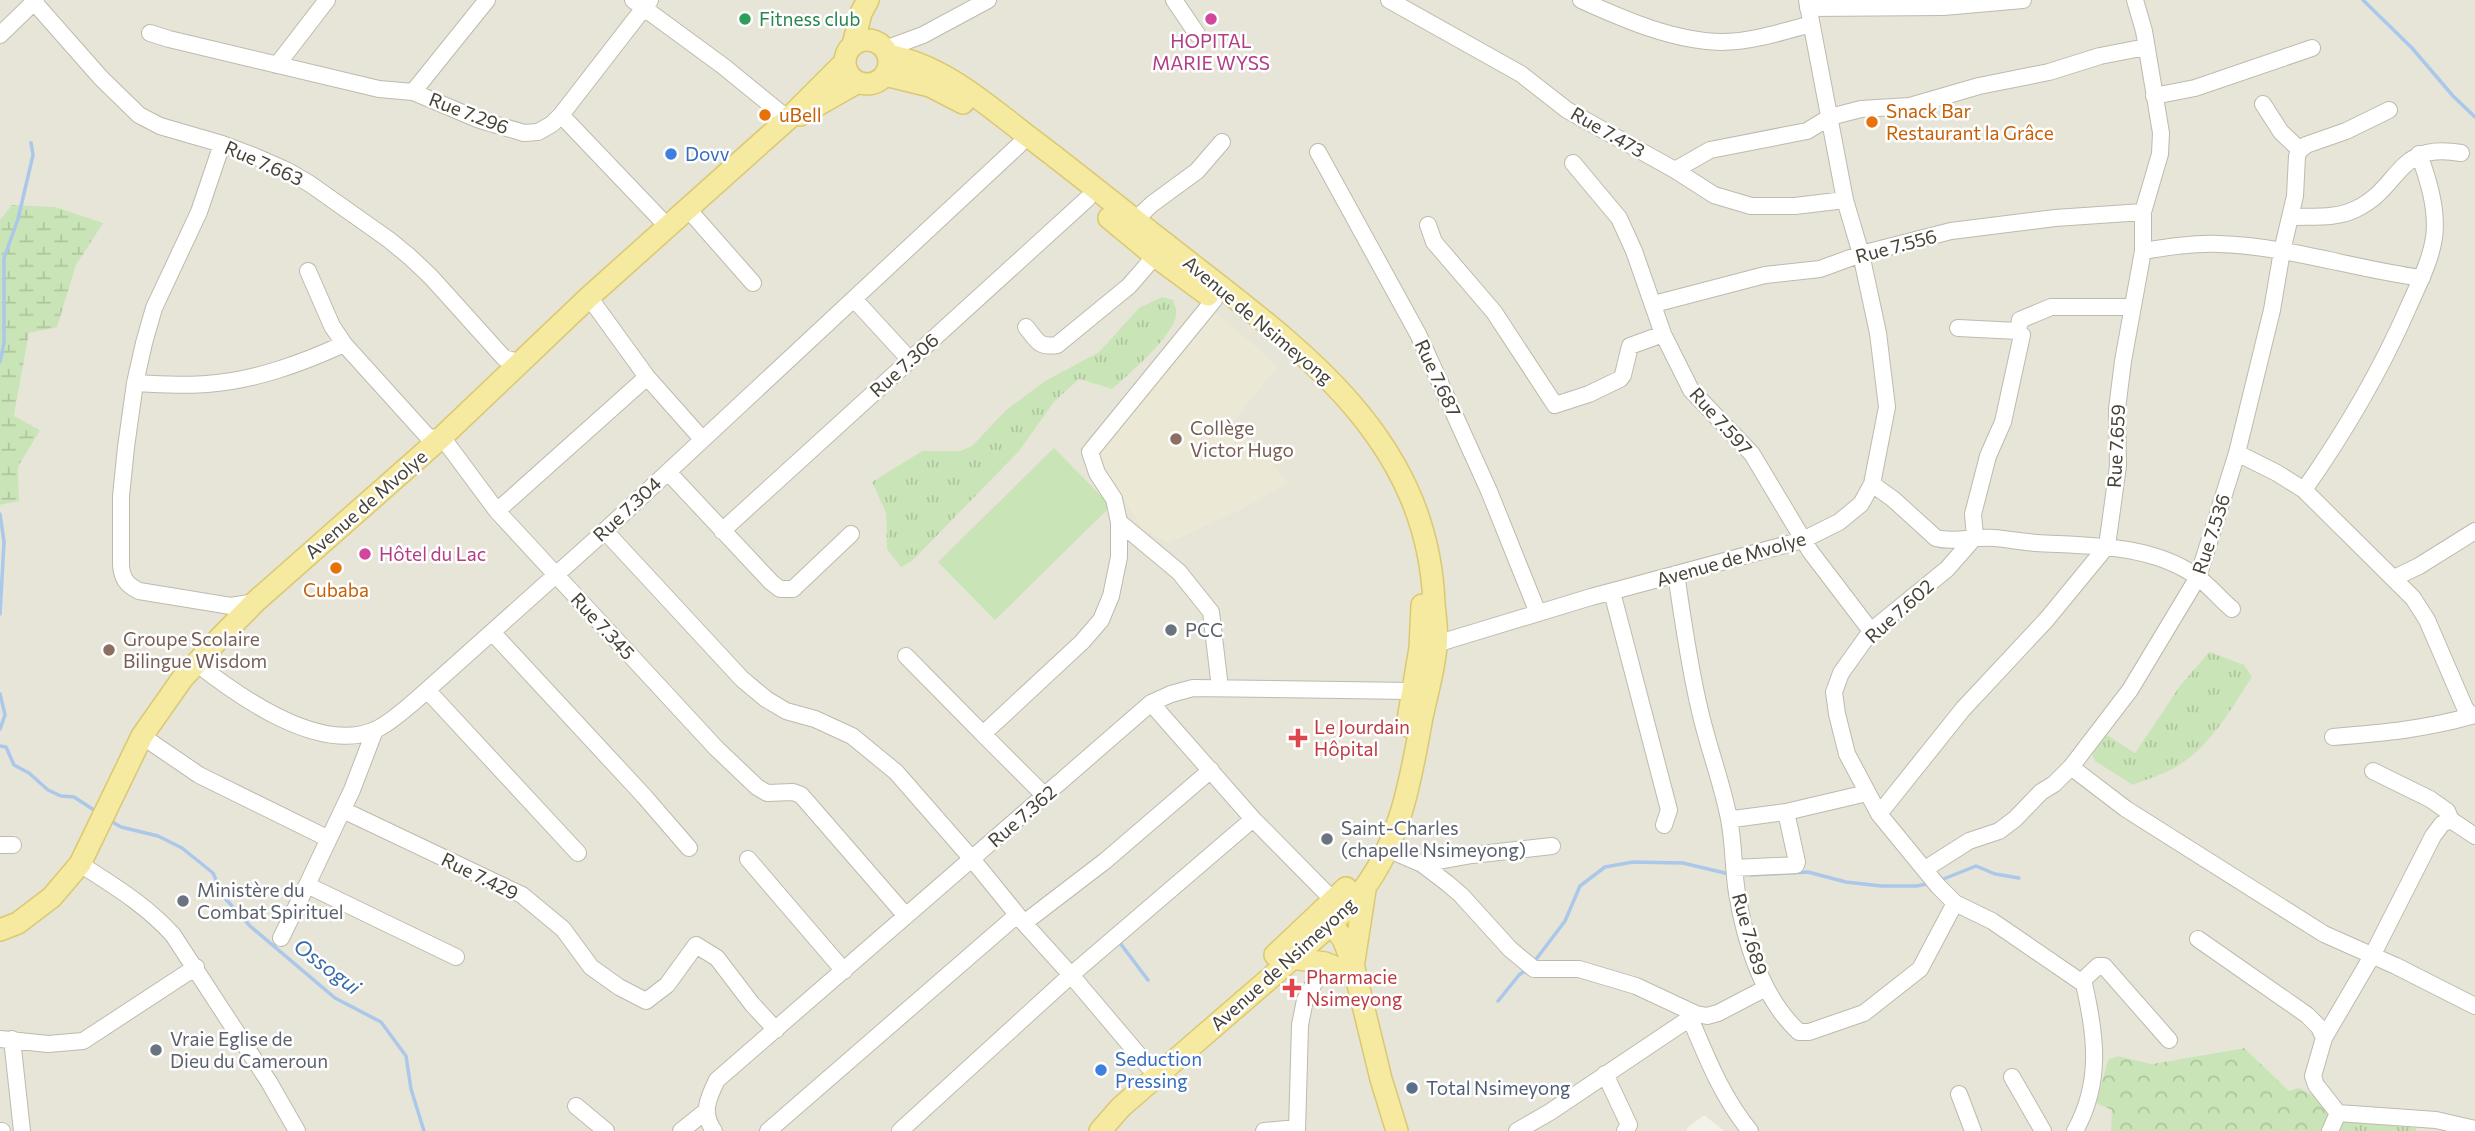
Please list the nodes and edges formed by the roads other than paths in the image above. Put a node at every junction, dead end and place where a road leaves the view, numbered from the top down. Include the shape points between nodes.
1 (327, 0) edge
2 (487, 0) edge
3 (867, 0) edge
4 (877, 0) edge
5 (988, 0) edge
6 (1174, 0) edge
7 (1389, 0) edge
8 (1581, 0) edge
9 (2023, 0) edge
10 (2135, 0) edge
11 (35, 1) edge
12 (642, 3) edge
13 (1807, 4) edge
14 (1811, 24) junction
15 (150, 33) dead end
16 (0, 34) edge
17 (1197, 34) dead end
18 (2146, 47) junction
19 (2312, 48) dead end
20 (872, 54) junction
21 (277, 65) junction
22 (413, 92) junction
23 (2154, 96) junction
24 (2263, 104) dead end
25 (2389, 110) dead end
26 (561, 115) junction
27 (1830, 117) junction
28 (788, 119) junction
29 (1222, 142) dead end
30 (222, 144) junction
31 (1019, 145) junction
32 (2300, 150) junction
33 (1318, 152) dead end
34 (2461, 153) dead end
35 (2419, 154) junction
36 (1573, 163) dead end
37 (1675, 170) junction
38 (1087, 199) junction
39 (1845, 200) junction
40 (687, 208) junction
41 (2143, 212) junction
42 (2291, 217) junction
43 (1135, 220) junction
44 (1429, 225) dead end
45 (667, 226) junction
46 (2143, 251) junction
47 (2282, 251) junction
48 (1861, 254) junction
49 (1155, 256) junction
50 (308, 271) dead end
51 (2422, 278) junction
52 (753, 284) dead end
53 (589, 297) junction
54 (854, 299) junction
55 (1214, 300) junction
56 (1654, 304) junction
57 (2133, 307) junction
58 (1026, 327) dead end
59 (1958, 328) dead end
60 (2018, 331) junction
61 (1663, 334) junction
62 (344, 344) junction
63 (909, 360) junction
64 (521, 363) junction
65 (647, 377) junction
66 (135, 383) junction
67 (442, 437) junction
68 (702, 439) junction
69 (2237, 453) junction
70 (668, 472) junction
71 (1871, 484) junction
72 (2304, 490) junction
73 (497, 511) junction
74 (1119, 522) junction
75 (605, 531) junction
76 (722, 531) junction
77 (2475, 531) edge
78 (851, 534) dead end
79 (1975, 537) junction
80 (1803, 540) junction
81 (2107, 546) junction
82 (1676, 574) junction
83 (556, 575) junction
84 (2198, 577) junction
85 (2394, 578) junction
86 (1612, 592) junction
87 (255, 602) junction
88 (2232, 609) dead end
89 (1538, 613) junction
90 (1871, 631) junction
91 (492, 632) junction
92 (1428, 646) junction
93 (906, 656) dead end
94 (196, 663) junction
95 (1220, 688) junction
96 (427, 690) junction
97 (1412, 691) junction
98 (1151, 703) junction
99 (2475, 715) edge
100 (375, 730) junction
101 (983, 734) junction
102 (142, 736) junction
103 (2333, 737) dead end
104 (2071, 766) junction
105 (1210, 771) junction
106 (2373, 771) dead end
107 (1867, 793) junction
108 (1045, 796) junction
109 (343, 810) junction
110 (1786, 812) junction
111 (1879, 814) junction
112 (1729, 817) junction
113 (1253, 819) junction
114 (2451, 820) junction
115 (1664, 825) dead end
116 (2475, 836) edge
117 (329, 839) junction
118 (1552, 846) dead end
119 (689, 848) dead end
120 (1387, 849) junction
121 (578, 853) dead end
122 (748, 859) dead end
123 (972, 859) junction
124 (80, 864) junction
125 (1422, 864) junction
126 (1734, 868) junction
127 (1925, 869) junction
128 (307, 885) junction
129 (1365, 887) junction
130 (1955, 902) junction
131 (906, 916) junction
132 (1020, 919) junction
133 (1323, 919) junction
134 (0, 930) edge
135 (281, 938) dead end
136 (2197, 939) dead end
137 (2372, 956) junction
138 (456, 957) dead end
139 (1292, 958) junction
140 (1340, 966) junction
141 (196, 967) junction
142 (844, 971) junction
143 (1071, 975) junction
144 (2082, 981) junction
145 (1766, 988) junction
146 (2475, 1006) edge
147 (1693, 1016) junction
148 (776, 1030) junction
149 (2323, 1038) junction
150 (6, 1039) edge
151 (2169, 1040) dead end
152 (1148, 1066) junction
153 (1605, 1074) junction
154 (2012, 1077) dead end
155 (1958, 1094) dead end
156 (576, 1106) dead end
157 (706, 1111) junction
158 (2338, 1113) junction
159 (2423, 1125) edge
160 (2474, 1126) edge
161 (1297, 1129) edge
162 (22, 1131) edge
163 (297, 1131) edge
164 (606, 1131) edge
165 (681, 1131) edge
166 (714, 1131) edge
167 (768, 1131) edge
168 (900, 1131) edge
169 (1083, 1131) edge
170 (1100, 1131) edge
171 (1264, 1131) edge
172 (1384, 1131) edge
173 (1397, 1131) edge
174 (1517, 1131) edge
175 (1625, 1131) edge
176 (1750, 1131) edge
177 (1973, 1131) edge
178 (2043, 1131) edge
179 (2075, 1131) edge
180 (2330, 1131) edge

1 - 21 street
2 - 22 street
3 - 20 main road via 861,13
4 - 20 main road
5 - 20 street, Avenue de Mvolye via 923,36
6 - 17 street
7 - 37 street, Rue 7.473 via 1483,51 1567,110
8 - 14 street via 1690,39 1722,42
9 - 13 street via 1943,8
10 - 18 street, Rue 7.659
11 - 16 street
11 - 30 street, Rue 7.663 via 139,115
12 - 26 street, Rue 7.296
12 - 28 street
13 - 14 street, Avenue de Mvolye
14 - 27 street, Avenue de Mvolye
15 - 21 street, Rue 7.296
18 - 23 street, Rue 7.659
18 - 27 street via 1910,106 1861,109
19 - 23 street via 2195,88
20 - 28 main road, Avenue de Mvolye
20 - 28 main road, Avenue de Mvolye via 849,75 858,82
20 - 31 main road, Avenue de Nsimeyong via 960,100
20 - 43 main road, Avenue de Nsimeyong via 925,66 965,89
21 - 22 street, Rue 7.296 via 379,89
22 - 26 street, Rue 7.296 via 524,134 538,132
23 - 41 street, Rue 7.659 via 2160,154
24 - 32 street via 2281,132
25 - 32 street
26 - 45 street
27 - 37 street via 1807,131 1710,150
27 - 39 street, Avenue de Mvolye
28 - 40 main road, Avenue de Mvolye
29 - 43 street via 1196,171
30 - 64 street, Rue 7.663 via 286,170 388,239 431,277 503,358
30 - 66 street via 199,212 154,308
31 - 38 main road, Avenue de Nsimeyong
31 - 54 street, Rue 7.304
32 - 42 street, Rue 7.536
33 - 89 street, Rue 7.687 via 1418,334
34 - 35 street
35 - 42 street via 2358,208 2340,216
35 - 51 street via 2430,183 2434,235
36 - 56 street, Rue 7.597 via 1619,219
37 - 39 street, Rue 7.473 via 1714,195 1751,206
38 - 49 main road, Avenue de Nsimeyong
38 - 63 street, Rue 7.306
39 - 48 street, Avenue de Mvolye
40 - 45 main road, Avenue de Mvolye
40 - 52 street
41 - 46 street, Rue 7.659
41 - 48 street, Rue 7.556 via 1951,231
42 - 47 street, Rue 7.536
43 - 92 main road, Avenue de Nsimeyong via 1324,372 1381,440 1412,498 1427,541 1433,572
44 - 61 street via 1434,242 1494,312 1555,405 1620,379 1630,346
45 - 53 main road, Avenue de Mvolye
46 - 47 street via 2219,244
46 - 57 street, Rue 7.659
47 - 51 street
47 - 69 street, Rue 7.536
48 - 56 street, Rue 7.556 via 1820,269 1765,275
48 - 71 street, Avenue de Mvolye via 1878,333 1886,407
49 - 55 main road, Avenue de Nsimeyong
49 - 58 street via 1129,286 1057,345 1038,344
50 - 62 street
51 - 72 street via 2358,407
53 - 64 main road, Avenue de Mvolye
53 - 65 street
54 - 63 street
54 - 68 street, Rue 7.304
55 - 74 street via 1090,452 1114,499
55 - 92 main road, Avenue de Nsimeyong via 1331,397 1381,464 1415,547
56 - 61 street, Rue 7.597
57 - 60 street via 2051,307 2020,320
57 - 81 street, Rue 7.659 via 2117,409 2118,466
59 - 60 street
60 - 79 street via 2022,335 2014,379 1973,514
61 - 80 street, Rue 7.597 via 1691,390 1752,454
62 - 66 street via 275,372 234,380
62 - 67 street via 429,438
63 - 76 street, Rue 7.306
64 - 67 main road, Avenue de Mvolye
65 - 68 street
65 - 73 street
66 - 87 street via 121,496 122,576 139,591 231,606
67 - 73 street, Rue 7.345
67 - 87 main road, Avenue de Mvolye
68 - 70 street, Rue 7.304
69 - 72 street
69 - 84 street, Rue 7.536
70 - 75 street, Rue 7.304
70 - 76 street
71 - 79 street via 1936,538
71 - 80 street, Avenue de Mvolye via 1861,504 1839,522
72 - 85 street
73 - 83 street, Rue 7.345
74 - 95 street via 1179,572 1212,612
74 - 101 street via 1119,557 1101,620
75 - 83 street, Rue 7.304
75 - 123 street via 742,679 786,711 852,736 896,772
76 - 78 street via 780,589 793,589
77 - 85 street
79 - 81 street
79 - 90 street, Rue 7.602 via 1947,569
80 - 82 street, Avenue de Mvolye
80 - 90 street, Rue 7.597
81 - 84 street via 2162,558
81 - 111 street via 1963,709
82 - 86 street, Avenue de Mvolye
82 - 112 street, Rue 7.689 via 1700,711
83 - 91 street, Rue 7.304
83 - 131 street, Rue 7.345 via 757,787 767,793 801,795
84 - 88 street
84 - 104 street, Rue 7.536 via 2130,690
85 - 99 street via 2427,620 2465,708
86 - 89 street, Avenue de Mvolye
86 - 115 street via 1669,810
87 - 94 main road, Avenue de Mvolye
89 - 92 street, Avenue de Mvolye
90 - 107 street, Rue 7.602 via 1841,673 1834,692 1847,754
91 - 96 street, Rue 7.304
91 - 119 street
92 - 97 main road, Avenue de Nsimeyong
92 - 120 main road, Avenue de Nsimeyong via 1406,802
93 - 101 street
94 - 100 street, Rue 7.304 via 234,693 309,730 352,735
94 - 102 main road, Avenue de Mvolye
95 - 97 street, Rue 7.362
95 - 98 street, Rue 7.362 via 1182,690
96 - 100 street, Rue 7.304
96 - 121 street
97 - 133 main road, Avenue de Nsimeyong via 1385,822 1365,862
98 - 105 street
98 - 108 street, Rue 7.362
99 - 103 street via 2390,733
100 - 109 street
101 - 108 street
102 - 117 street via 199,775
102 - 124 main road, Avenue de Mvolye
104 - 127 street, Rue 7.536 via 1999,831 1969,841
104 - 137 street via 2126,809 2324,934
105 - 113 street
105 - 132 street via 1105,861
106 - 114 street via 2430,799 2447,811
107 - 110 street
107 - 111 street, Rue 7.602
108 - 123 street, Rue 7.362
109 - 117 street
109 - 148 street, Rue 7.429 via 522,895 563,929 591,967 646,1001 667,985 696,945 717,958
110 - 112 street
110 - 126 street via 1796,865
111 - 127 street, Rue 7.602
112 - 126 street, Rue 7.689
113 - 133 street
113 - 143 street
114 - 116 street
114 - 137 street via 2433,836
117 - 128 street
118 - 125 street
120 - 125 street
120 - 129 main road, Avenue de Nsimeyong
122 - 142 street
123 - 131 street, Rue 7.362
123 - 132 street
124 - 134 main road, Avenue de Mvolye via 52,897 18,923
124 - 141 street via 156,917
125 - 147 street via 1461,895 1534,970 1579,969 1600,975 1636,986
126 - 145 street, Rue 7.689 via 1745,930
127 - 130 street, Rue 7.602
128 - 135 street
128 - 138 street
129 - 133 main road, Avenue de Nsimeyong
129 - 140 main road
130 - 144 street, Rue 7.602
130 - 145 street, Rue 7.689 via 1920,969 1864,1013 1799,1032
131 - 142 street, Rue 7.362
132 - 143 street
132 - 167 street
133 - 139 main road, Avenue de Nsimeyong
133 - 140 main road
133 - 152 main road, Avenue de Nsimeyong
136 - 149 street via 2306,1015
137 - 146 street
137 - 149 street
139 - 140 main road
139 - 170 main road, Avenue de Nsimeyong via 1121,1107
140 - 161 street via 1305,1000
140 - 172 main road
140 - 173 main road
141 - 150 street via 83,1041 48,1044
141 - 163 street
142 - 148 street, Rue 7.362
143 - 152 street
143 - 168 street
144 - 151 street via 2104,966
144 - 179 street via 2095,1073
145 - 147 street via 1718,1013
147 - 153 street
147 - 176 street via 1714,1076
148 - 157 street, Rue 7.362 via 717,1080
149 - 158 street via 2313,1076
150 - 162 street
152 - 169 main road, Avenue de Nsimeyong via 1111,1098
153 - 174 street
153 - 175 street via 1629,1125
154 - 178 street
155 - 177 street
156 - 164 street
157 - 165 street
157 - 166 street
158 - 159 street
158 - 180 street
159 - 160 street
161 - 171 street

